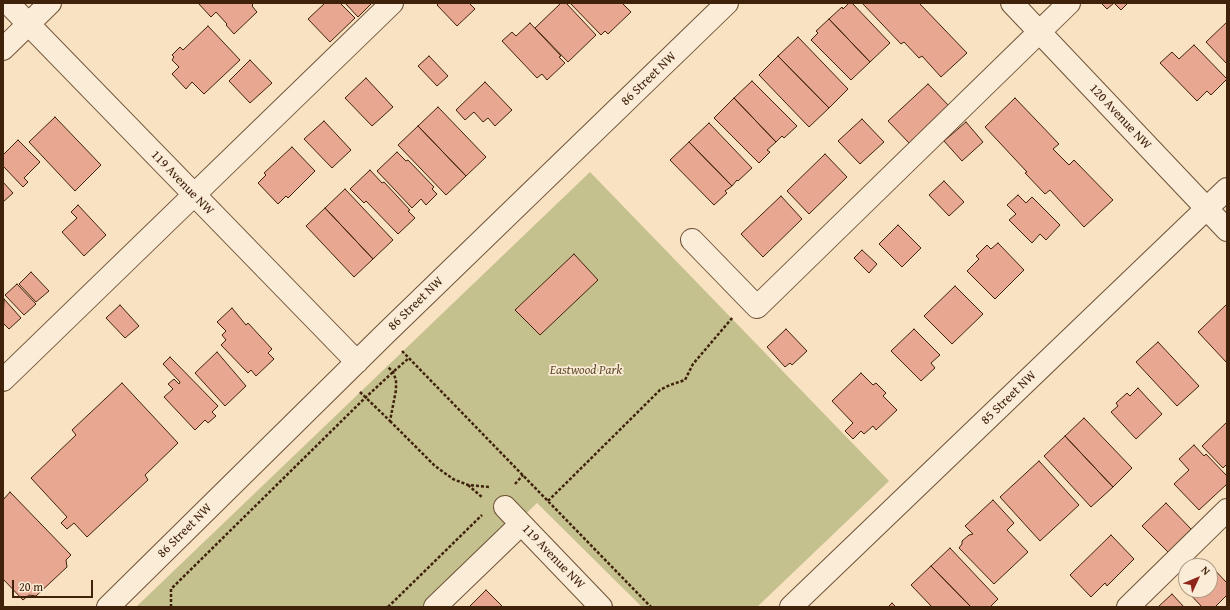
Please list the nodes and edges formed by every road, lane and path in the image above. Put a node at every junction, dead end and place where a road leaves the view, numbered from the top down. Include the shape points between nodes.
1 (8, 3) edge
2 (50, 3) edge
3 (392, 3) edge
4 (727, 3) edge
5 (1012, 3) edge
6 (1069, 3) edge
7 (28, 24) junction
8 (1039, 31) junction
9 (3, 49) edge
10 (1227, 190) edge
11 (194, 195) junction
12 (1207, 209) junction
13 (1227, 230) edge
14 (692, 240) dead end
15 (750, 299) junction
16 (385, 334) junction
17 (409, 358) junction
18 (357, 362) junction
19 (3, 380) edge
20 (390, 421) dead end
21 (523, 475) junction
22 (468, 484) dead end
23 (512, 486) dead end
24 (548, 501) junction
25 (495, 510) joint
26 (1227, 510) edge
27 (521, 524) junction
28 (108, 607) edge
29 (171, 607) edge
30 (388, 607) edge
31 (435, 607) edge
32 (601, 607) edge
33 (651, 607) edge
34 (791, 607) edge
35 (1128, 607) edge

1 - 7 street, 119 Avenue NW
2 - 7 street
3 - 11 street
4 - 16 street, 86 Street NW
5 - 8 street, 120 Avenue NW
6 - 8 street
7 - 9 street
7 - 11 street, 119 Avenue NW
8 - 12 street, 120 Avenue NW
8 - 15 street via 757,307
10 - 12 street, 85 Street NW
11 - 18 street, 119 Avenue NW
11 - 19 street
12 - 13 street, 120 Avenue NW
12 - 34 street, 85 Street NW
14 - 15 street
15 - 24 path via 693,364 685,380 660,390
16 - 17 path
16 - 18 street, 86 Street NW
17 - 21 path
17 - 29 path via 171,589
18 - 28 street, 86 Street NW
20 - 22 path via 435,466 453,479
21 - 23 path
21 - 24 path
24 - 33 path
25 - 27 street, 119 Avenue NW
25 - 30 path
26 - 35 street
27 - 31 street
27 - 32 street, 119 Avenue NW

